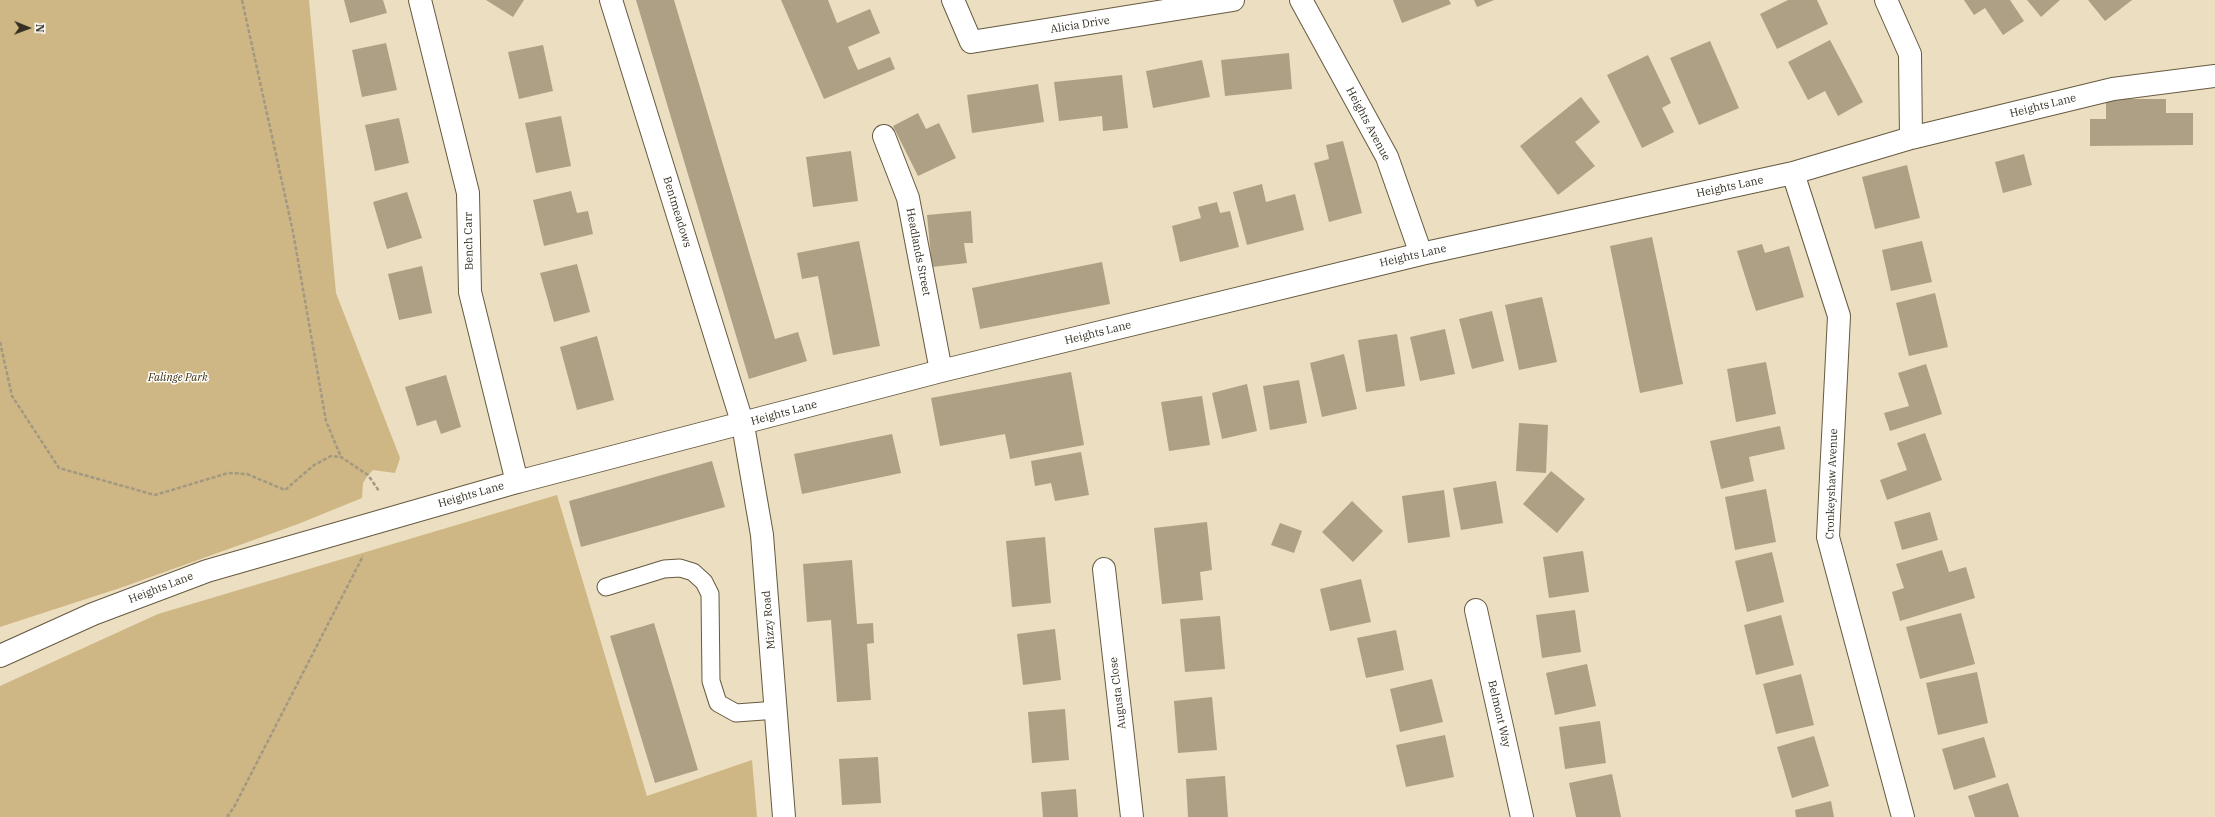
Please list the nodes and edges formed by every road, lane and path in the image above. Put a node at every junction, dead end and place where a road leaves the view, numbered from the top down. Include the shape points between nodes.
1 (242, 0) edge
2 (420, 0) edge
3 (611, 0) edge
4 (953, 0) edge
5 (1233, 0) edge
6 (1301, 0) edge
7 (1886, 0) edge
8 (2215, 76) edge
9 (884, 136) dead end
10 (1911, 138) junction
11 (1793, 173) junction
12 (1421, 254) junction
13 (0, 342) edge
14 (941, 371) junction
15 (743, 425) junction
16 (341, 457) junction
17 (517, 482) junction
18 (383, 520) junction
19 (1104, 569) dead end
20 (606, 587) dead end
21 (1476, 610) dead end
22 (0, 656) edge
23 (777, 710) junction
24 (226, 817) edge
25 (784, 817) edge
26 (1132, 817) edge
27 (1522, 817) edge
28 (1903, 817) edge

1 - 16 path via 293,232 326,421
2 - 17 street, Bench Carr via 468,194 470,292
3 - 15 street, Bentmeadows
4 - 5 street, Alicia Drive via 971,42
6 - 12 street, Heights Avenue via 1388,157
7 - 10 street via 1910,54
8 - 10 street, Heights Lane via 2113,89
9 - 14 street, Headlands Street via 908,198
10 - 11 street, Heights Lane
11 - 12 street, Heights Lane
11 - 28 street, Cronkeyshaw Avenue via 1839,316 1828,537
12 - 14 street, Heights Lane
13 - 16 path via 12,396 59,468 155,495 228,473 247,474 285,490 314,465 331,456
14 - 15 street, Heights Lane
15 - 17 street, Heights Lane
15 - 23 street, Mizzy Road via 762,535
16 - 18 path via 368,475 380,494
17 - 18 street, Heights Lane
18 - 22 street, Heights Lane via 207,571 92,614
18 - 24 path via 238,800
19 - 26 street, Augusta Close
20 - 23 lane via 664,569 680,568 693,572 704,582 710,594 711,682 718,703 736,713
21 - 27 street, Belmont Way
23 - 25 street, Mizzy Road

